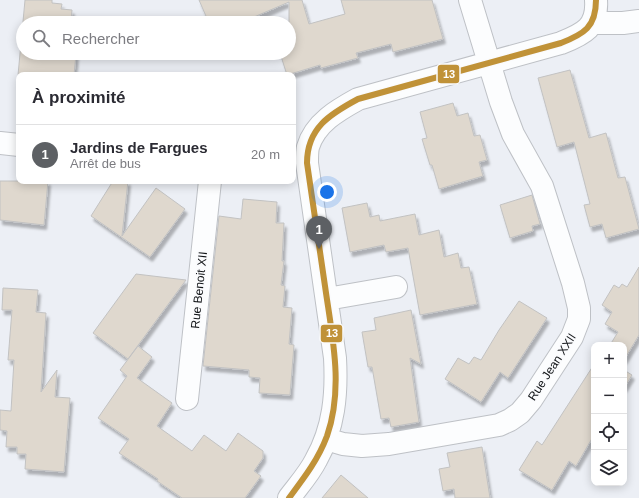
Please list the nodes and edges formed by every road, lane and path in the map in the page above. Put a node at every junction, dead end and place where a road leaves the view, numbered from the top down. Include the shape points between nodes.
1 (470, 0) edge
2 (596, 0) edge
3 (639, 21) edge
4 (593, 23) junction
5 (490, 63) junction
6 (0, 143) edge
7 (16, 145) edge
8 (301, 175) edge
9 (210, 184) edge
10 (396, 287) dead end
11 (327, 298) junction
12 (187, 399) dead end
13 (326, 439) junction
14 (289, 498) edge

1 - 5 street, Rue Jean XXII
2 - 4 street via 597,9
3 - 4 street
4 - 5 street via 581,35 561,43
5 - 8 street via 358,100 338,110 319,127 312,138
5 - 13 street, Rue Jean XXII via 513,134 542,186 573,283 579,308 577,327 531,400 520,413 499,425 389,444 362,446
6 - 7 street
8 - 11 street
9 - 12 street, Rue Benoit XII
10 - 11 street
11 - 13 street via 336,378 334,411
13 - 14 street via 316,461

